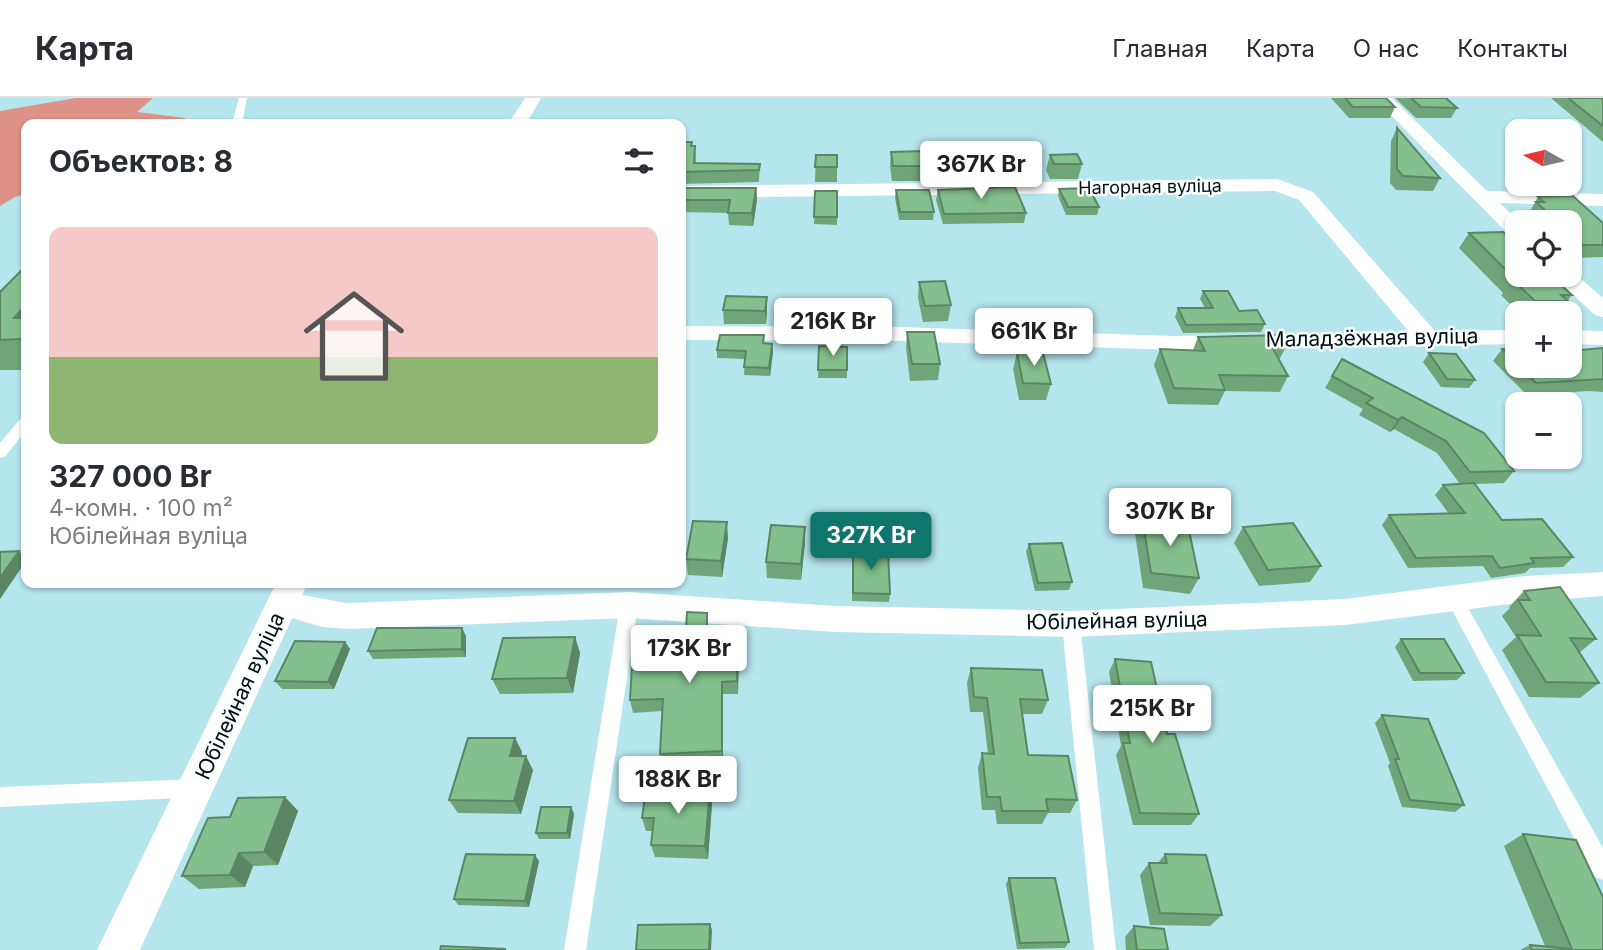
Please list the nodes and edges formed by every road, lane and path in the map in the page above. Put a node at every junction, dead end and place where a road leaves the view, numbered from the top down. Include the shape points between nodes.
1 (243, 98) edge
2 (533, 98) edge
3 (1382, 98) edge
4 (238, 119) edge
5 (520, 119) edge
6 (686, 192) edge
7 (1484, 197) junction
8 (1603, 200) edge
9 (1505, 219) edge
10 (1577, 287) edge
11 (1603, 310) edge
12 (686, 333) edge
13 (1426, 336) junction
14 (1505, 337) edge
15 (1582, 337) edge
16 (1603, 338) edge
17 (21, 427) edge
18 (0, 453) edge
19 (1603, 584) edge
20 (288, 593) edge
21 (1453, 597) junction
22 (629, 606) junction
23 (1071, 624) junction
24 (197, 788) junction
25 (0, 797) edge
26 (1603, 869) edge
27 (118, 950) edge
28 (575, 950) edge
29 (1105, 950) edge

1 - 4 lane
2 - 5 street
3 - 7 street
6 - 13 street, Нагорная вуліца via 1277,185 1306,196
7 - 8 street
7 - 9 street
10 - 11 street
12 - 13 street, Маладзёжная вуліца via 1175,343
13 - 14 street, Маладзёжная вуліца
15 - 16 street
17 - 18 lane
19 - 21 street, Юбілейная вуліца
20 - 22 street, Юбілейная вуліца via 322,614 347,617
20 - 24 street, Юбілейная вуліца
21 - 23 street, Юбілейная вуліца via 1277,617
21 - 26 lane
22 - 23 street, Юбілейная вуліца via 836,619
22 - 28 lane
23 - 29 lane
24 - 25 lane
24 - 27 street, Юбілейная вуліца

